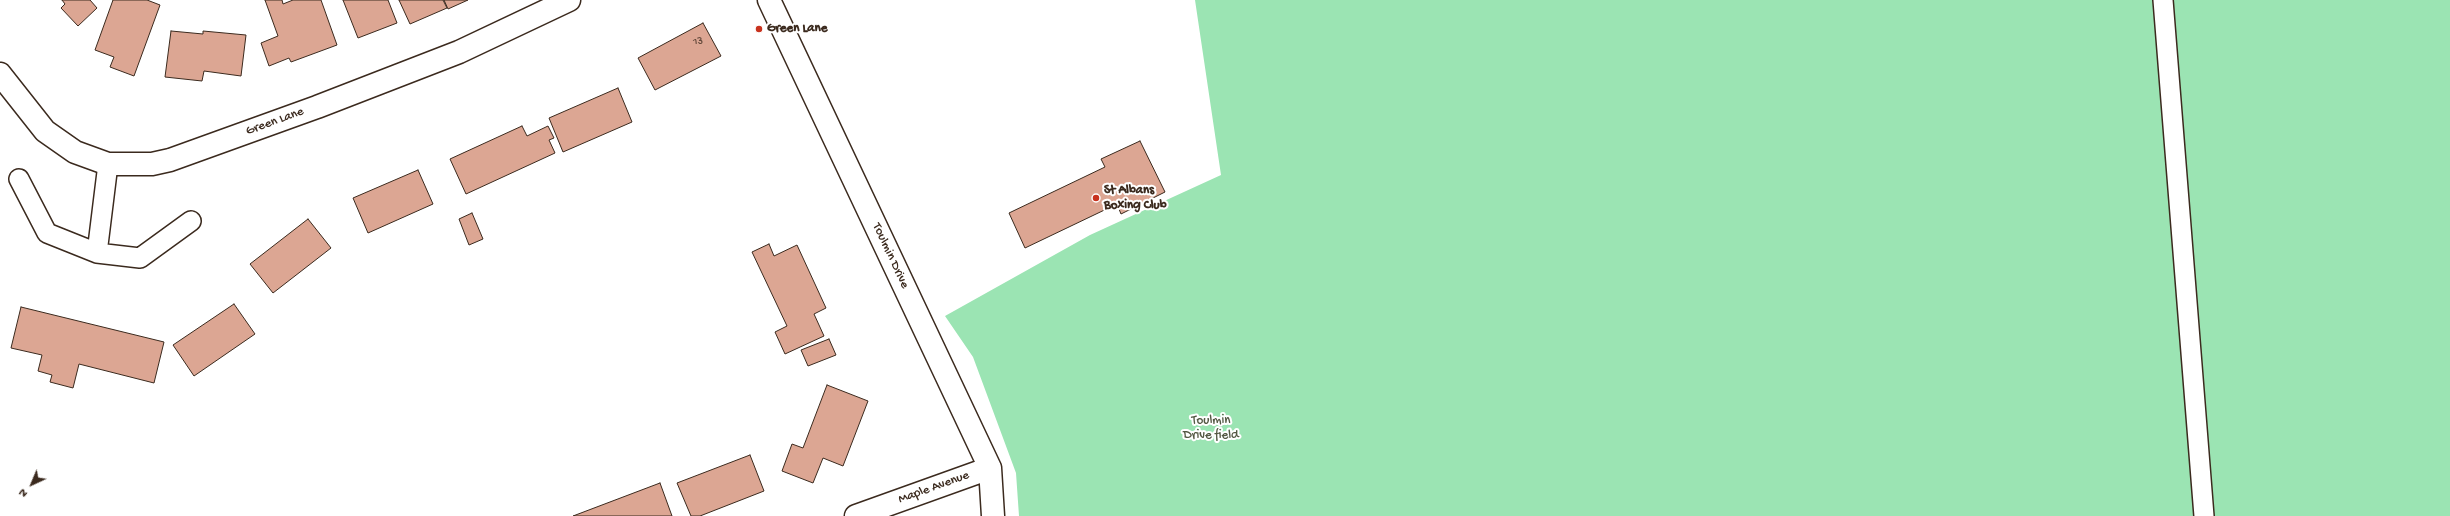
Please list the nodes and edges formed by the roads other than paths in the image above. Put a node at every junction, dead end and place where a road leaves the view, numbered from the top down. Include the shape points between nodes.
1 (569, 0) edge
2 (770, 0) edge
3 (2163, 0) edge
4 (0, 74) edge
5 (108, 164) junction
6 (19, 179) dead end
7 (191, 221) dead end
8 (97, 253) junction
9 (990, 468) junction
10 (856, 516) edge
11 (993, 516) edge
12 (2204, 516) edge

1 - 5 street, Green Lane via 459,52 177,157 152,164
2 - 9 street, Toulmin Drive
3 - 12 lane
4 - 5 street, Green Lane via 45,131 76,152
5 - 8 lane
6 - 8 lane via 47,233
7 - 8 lane via 140,258
9 - 10 street, Maple Avenue
9 - 11 street, Toulmin Drive

